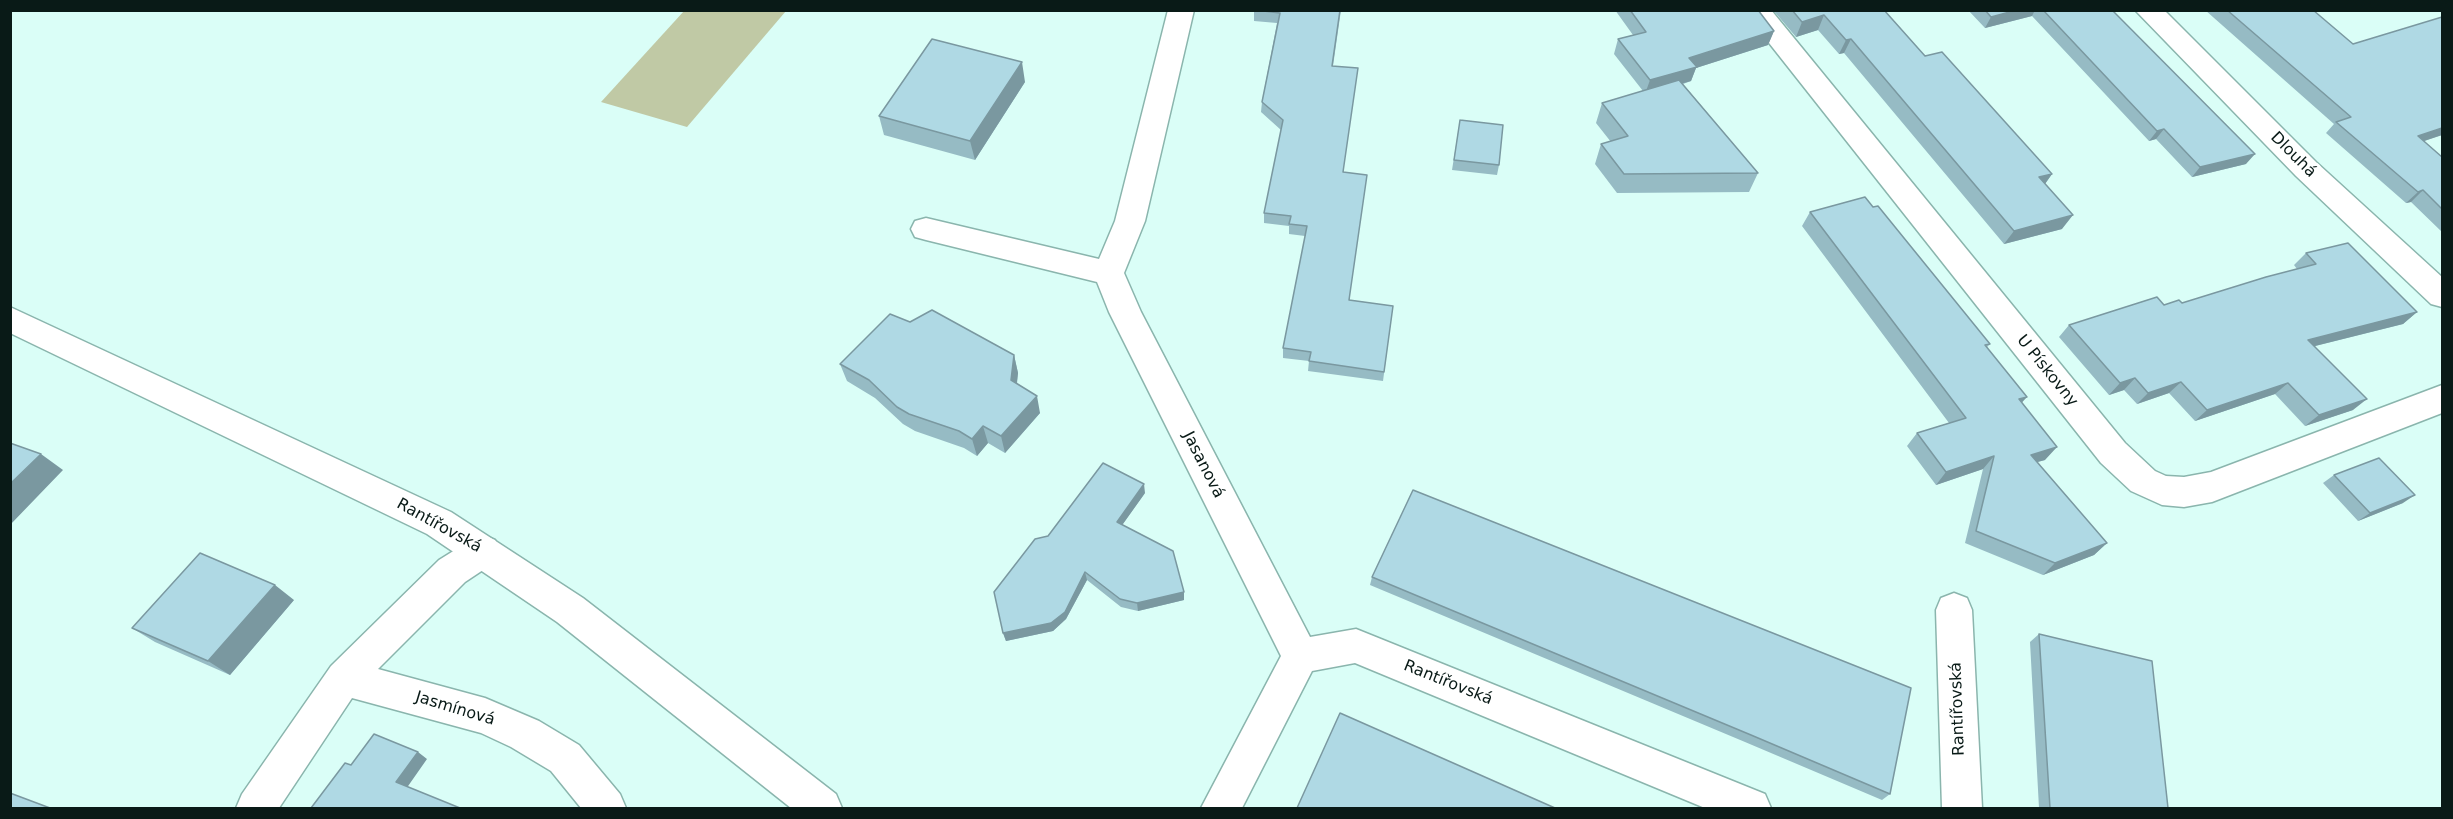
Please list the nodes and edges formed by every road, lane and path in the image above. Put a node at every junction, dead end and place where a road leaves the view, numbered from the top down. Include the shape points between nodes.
1 (1181, 10) edge
2 (1756, 10) edge
3 (2148, 10) edge
4 (926, 229) dead end
5 (1108, 273) junction
6 (2442, 295) edge
7 (10, 319) edge
8 (2442, 399) edge
9 (483, 551) junction
10 (1954, 610) dead end
11 (1300, 656) junction
12 (344, 678) junction
13 (256, 808) edge
14 (606, 808) edge
15 (822, 808) edge
16 (1221, 808) edge
17 (1751, 808) edge
18 (1962, 808) edge

1 - 5 street via 1130,221
2 - 8 street, U Pískovny via 2113,453 2143,481 2162,490 2184,492 2212,487
3 - 6 street, Dlouhá via 2306,169
4 - 5 street
5 - 11 street, Jasanová
7 - 9 street, Rantířovská via 398,502
9 - 12 street via 452,571
9 - 15 street, Rantířovská via 570,610
10 - 18 street, Rantířovská
11 - 16 street
11 - 17 street, Rantířovská via 1356,646
12 - 13 street
12 - 14 street, Jasmínová via 485,716 525,734 565,758

